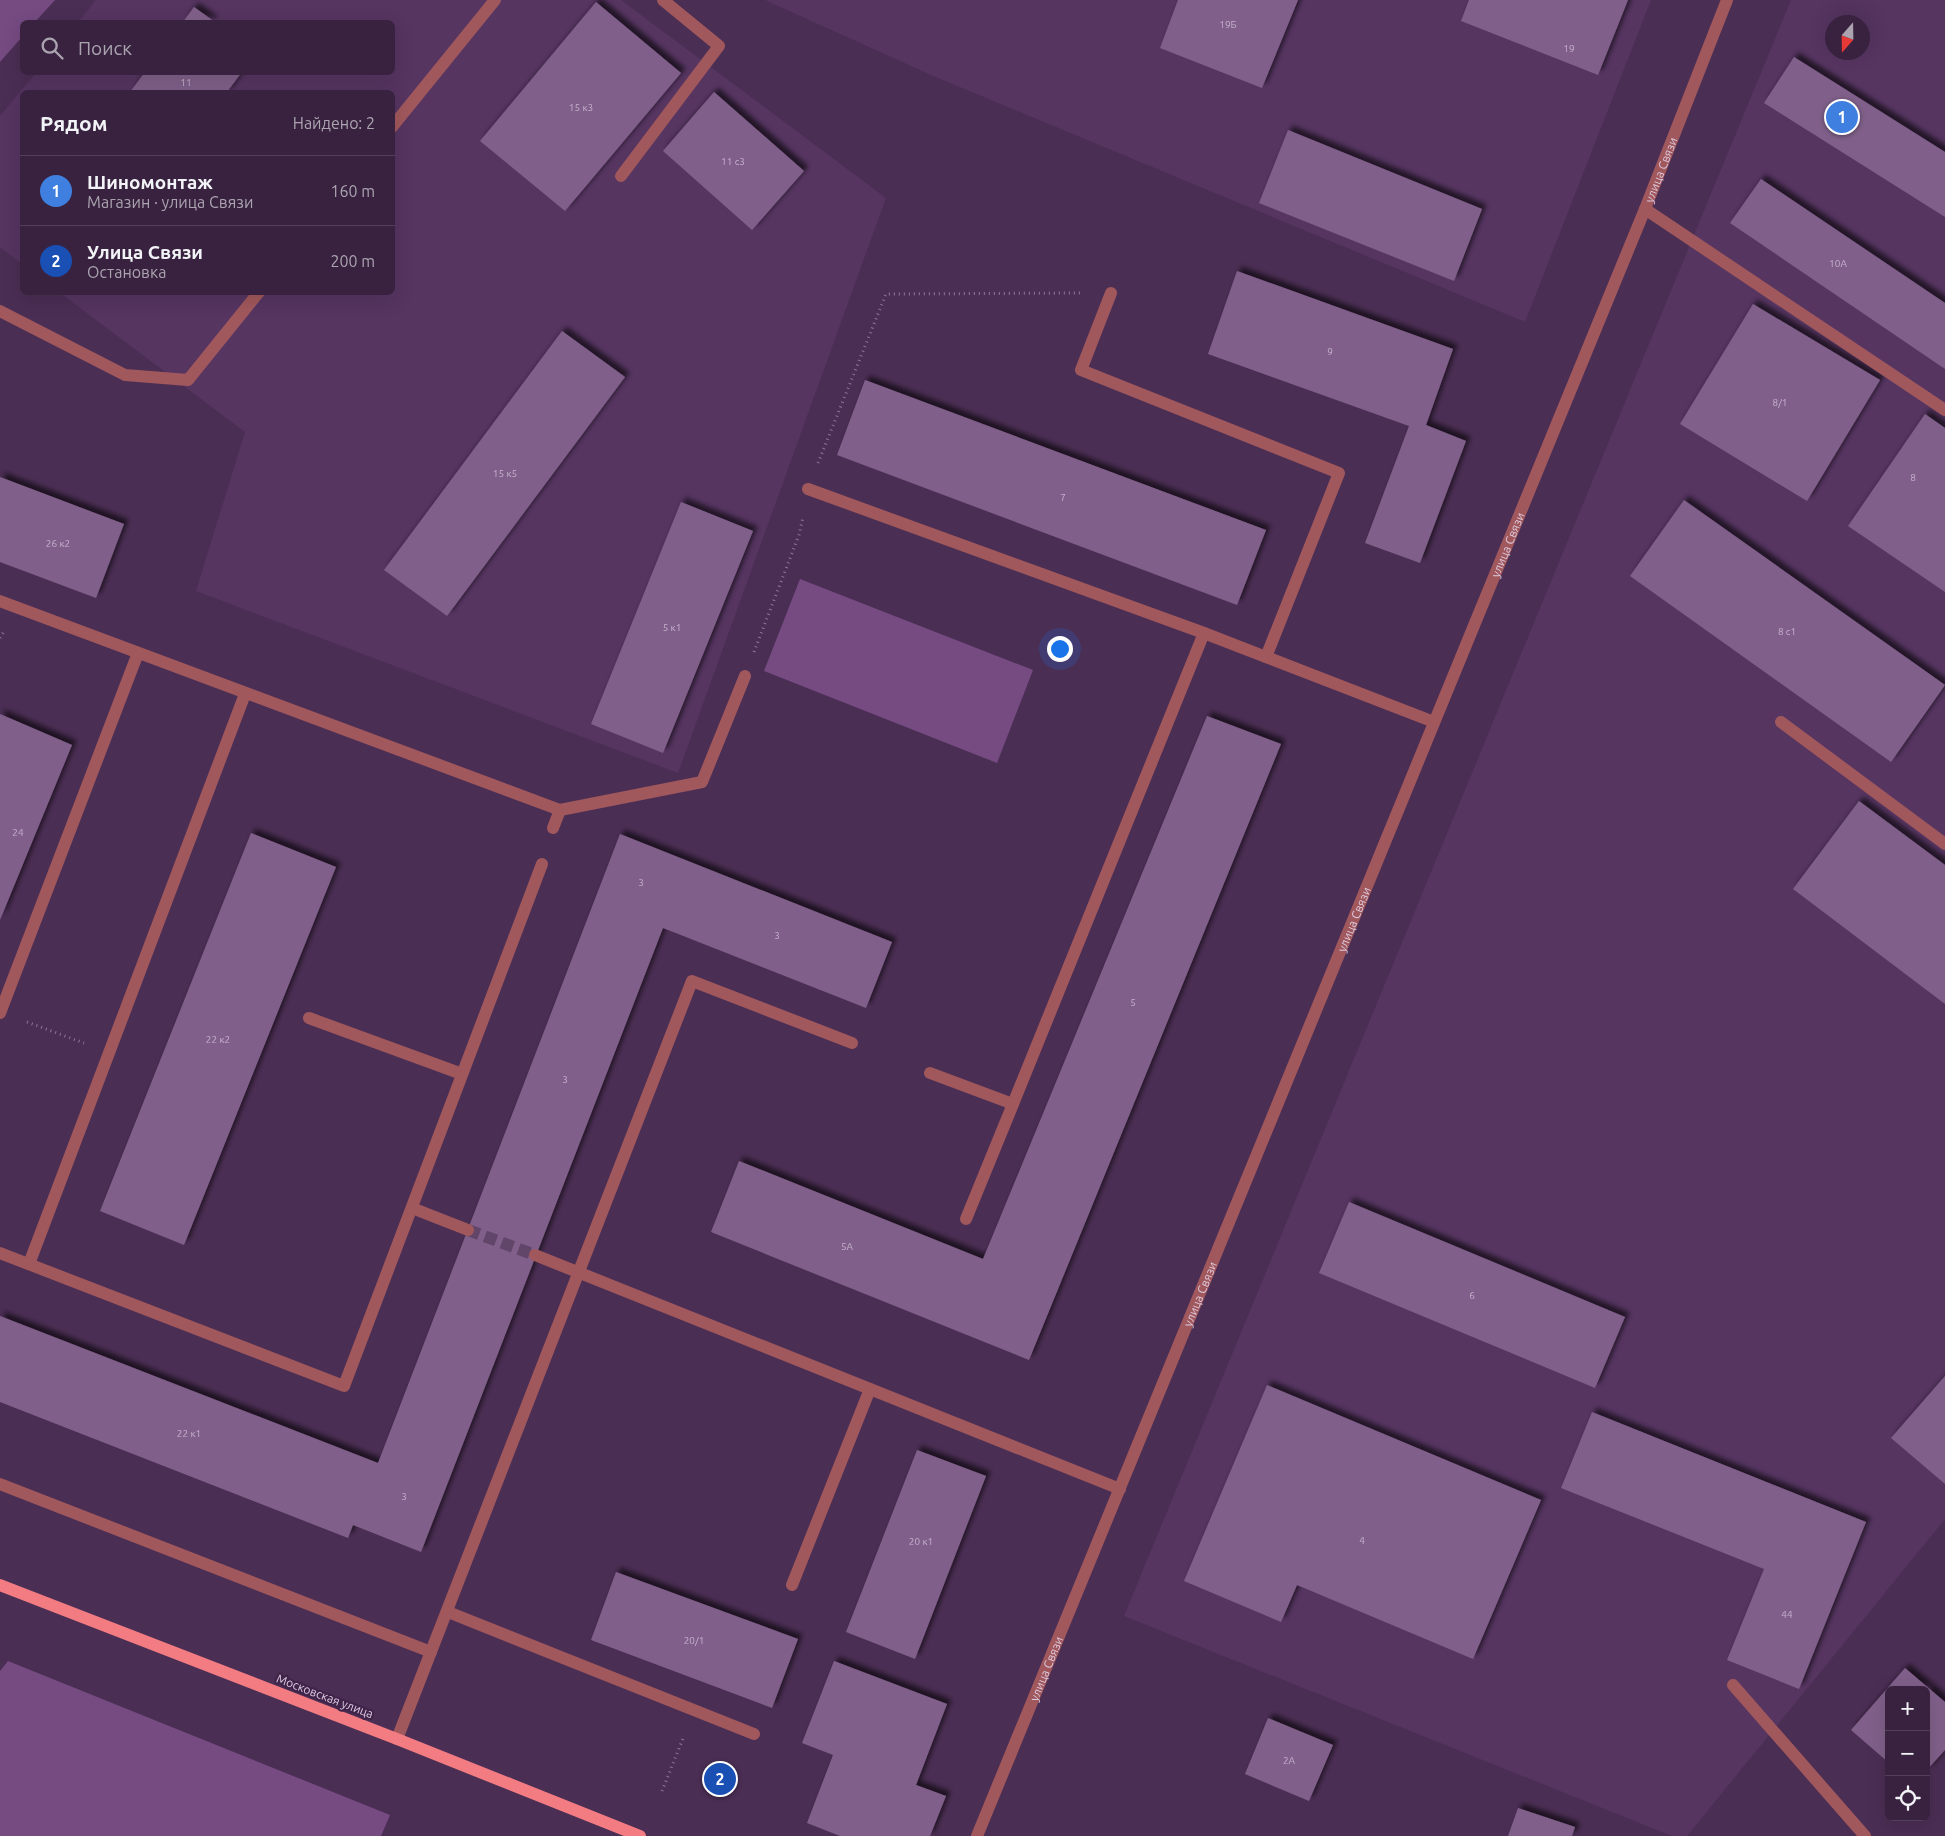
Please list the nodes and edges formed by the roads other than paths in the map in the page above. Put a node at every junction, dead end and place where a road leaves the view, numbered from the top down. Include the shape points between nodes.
1 (495, 0) edge
2 (663, 0) edge
3 (1726, 0) edge
4 (395, 123) edge
5 (621, 176) dead end
6 (1645, 209) junction
7 (1111, 293) road end
8 (257, 295) edge
9 (0, 311) edge
10 (1945, 410) edge
11 (808, 490) road end
12 (0, 600) edge
13 (1204, 633) junction
14 (138, 652) junction
15 (1266, 657) junction
16 (745, 676) road end
17 (245, 694) junction
18 (1434, 722) junction
19 (1781, 722) dead end
20 (560, 810) junction
21 (553, 828) dead end
22 (1945, 844) edge
23 (542, 864) dead end
24 (0, 1012) edge
25 (310, 1018) dead end
26 (852, 1043) dead end
27 (930, 1073) dead end
28 (462, 1074) junction
29 (1013, 1104) junction
30 (412, 1208) junction
31 (966, 1219) dead end
32 (468, 1230) tunnel mouth
33 (0, 1253) edge
34 (535, 1255) tunnel mouth
35 (29, 1264) junction
36 (579, 1272) junction
37 (870, 1389) junction
38 (0, 1484) edge
39 (1120, 1490) junction
40 (0, 1585) edge
41 (792, 1585) dead end
42 (448, 1612) junction
43 (432, 1652) junction
44 (1733, 1685) dead end
45 (754, 1734) dead end
46 (397, 1739) junction
47 (640, 1836) edge
48 (977, 1836) edge
49 (1865, 1836) edge

1 - 4 street
2 - 5 street via 719,46
3 - 6 street, улица Связи
6 - 10 street
6 - 18 street, улица Связи
7 - 15 street via 1081,370 1339,473
8 - 9 street via 188,380 125,375
11 - 13 street
12 - 14 street
13 - 15 street
13 - 29 street
14 - 17 street
14 - 24 street
15 - 18 street
16 - 20 street via 702,782
17 - 20 street
17 - 35 street
18 - 39 street, улица Связи
19 - 22 street
20 - 21 street
23 - 28 street
25 - 28 street
26 - 36 street via 692,981
27 - 29 street
28 - 30 street
29 - 31 street
30 - 32 street
30 - 35 street via 344,1386
33 - 35 street
34 - 36 street
36 - 37 street
36 - 42 street
37 - 39 street
37 - 41 street
38 - 43 street
39 - 48 street, улица Связи
40 - 46 main road, Московская улица
42 - 43 street
42 - 45 street
43 - 46 street
44 - 49 street
46 - 47 main road, Московская улица

